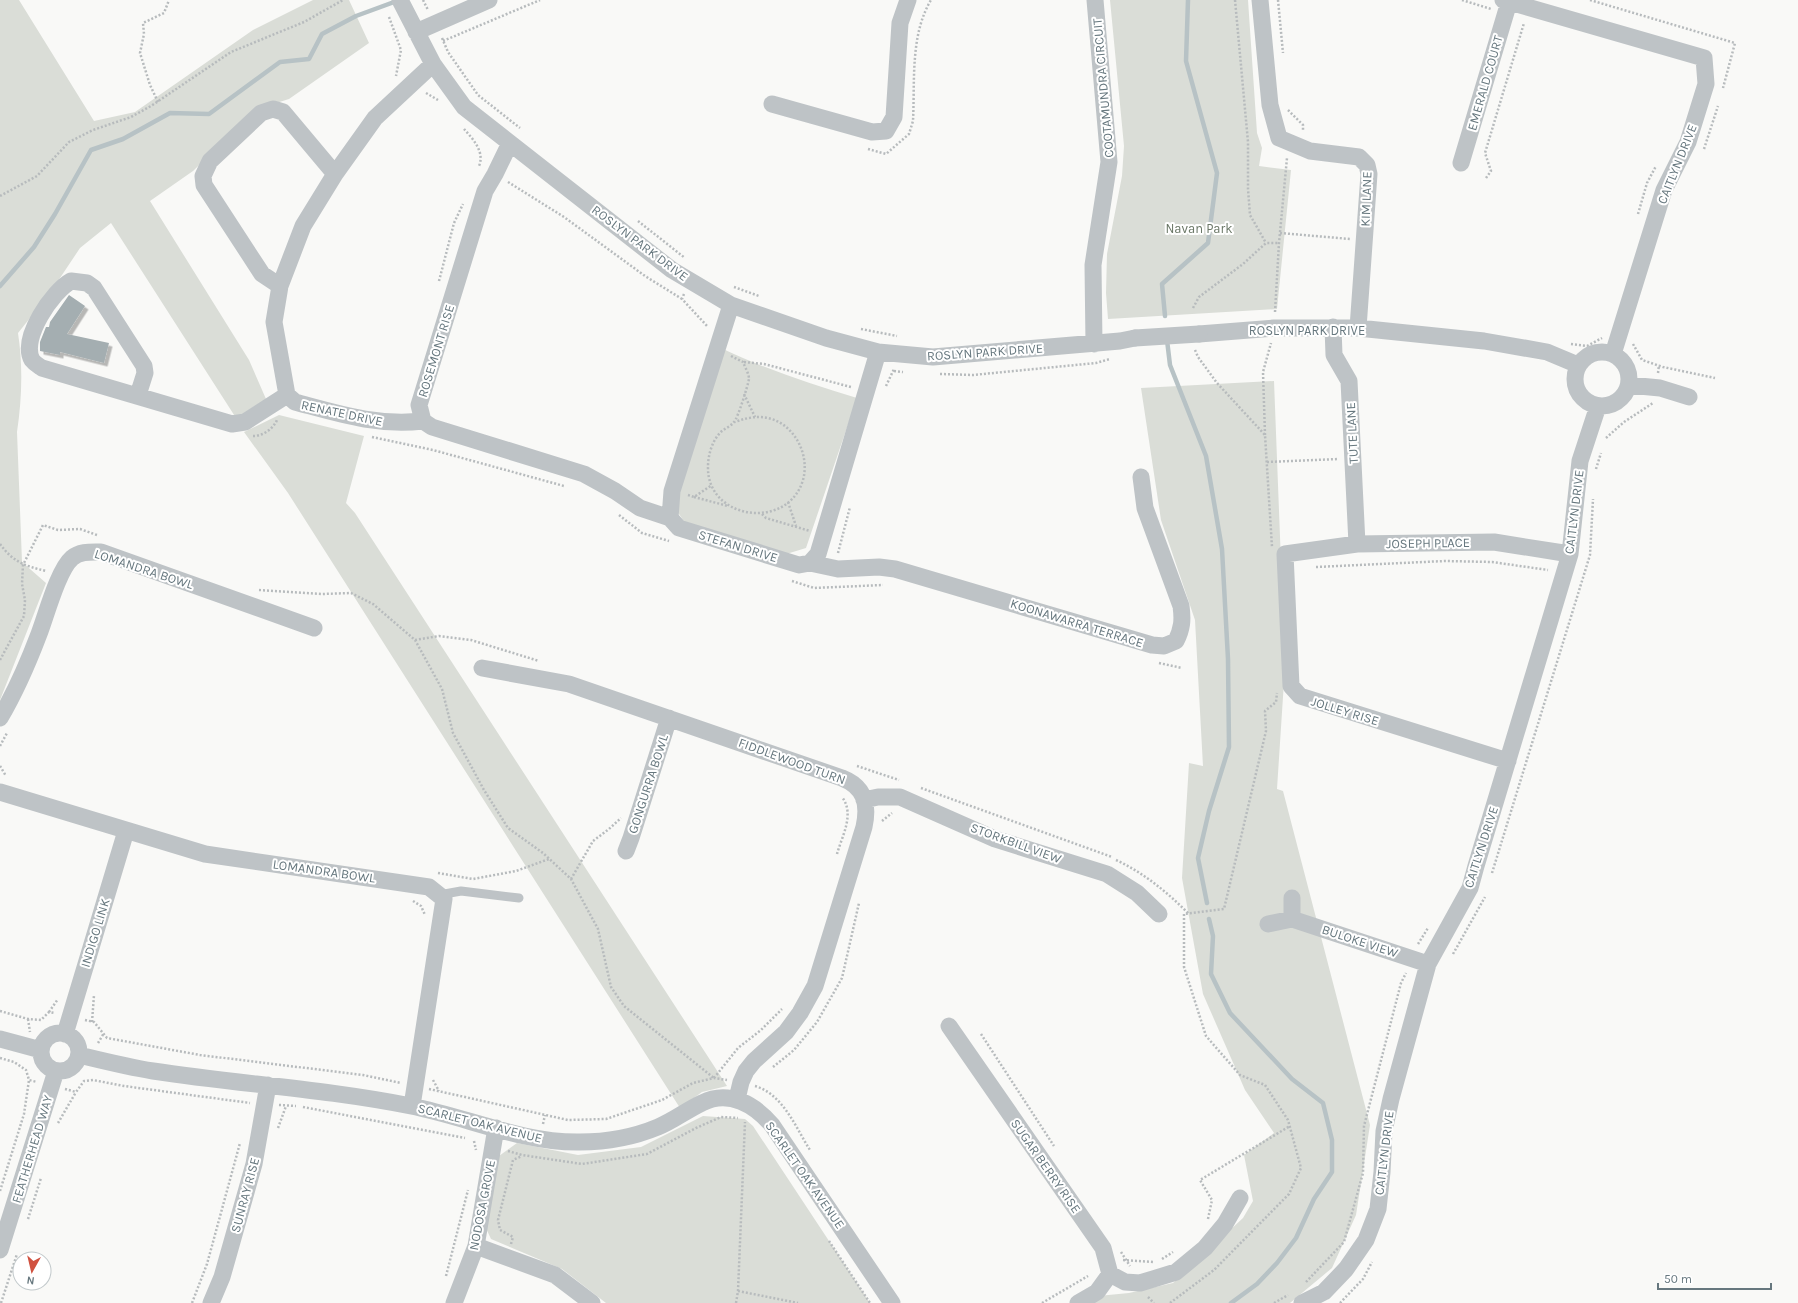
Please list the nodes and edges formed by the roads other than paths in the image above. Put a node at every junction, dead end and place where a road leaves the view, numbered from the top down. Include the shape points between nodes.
1 (489, 0) edge
2 (908, 0) edge
3 (1095, 0) edge
4 (1260, 0) edge
5 (402, 4) edge
6 (1506, 5) edge
7 (416, 32) junction
8 (433, 64) junction
9 (772, 104) dead end
10 (510, 144) junction
11 (1461, 163) dead end
12 (335, 174) junction
13 (280, 286) junction
14 (731, 304) junction
15 (1333, 327) junction
16 (1358, 328) junction
17 (1094, 344) junction
18 (878, 352) junction
19 (1613, 354) junction
20 (1578, 365) junction
21 (1629, 385) junction
22 (138, 395) junction
23 (287, 395) junction
24 (1689, 397) dead end
25 (1598, 406) junction
26 (423, 421) junction
27 (1141, 477) dead end
28 (670, 518) junction
29 (1357, 544) junction
30 (1279, 551) joint
31 (1563, 552) junction
32 (810, 563) junction
33 (314, 628) dead end
34 (482, 668) dead end
35 (0, 718) edge
36 (669, 718) junction
37 (1508, 761) junction
38 (5, 786) edge
39 (864, 800) junction
40 (126, 831) junction
41 (626, 850) dead end
42 (439, 895) junction
43 (519, 898) dead end
44 (1292, 898) dead end
45 (1159, 914) dead end
46 (1292, 919) junction
47 (1268, 924) dead end
48 (1420, 961) junction
49 (949, 1026) dead end
50 (65, 1034) junction
51 (0, 1039) edge
52 (41, 1050) junction
53 (79, 1055) junction
54 (54, 1078) junction
55 (268, 1085) junction
56 (736, 1099) junction
57 (412, 1106) junction
58 (496, 1128) junction
59 (1240, 1198) dead end
60 (476, 1246) junction
61 (0, 1250) edge
62 (1109, 1270) junction
63 (1299, 1294) edge
64 (211, 1303) edge
65 (454, 1303) edge
66 (592, 1303) edge
67 (892, 1303) edge
68 (1078, 1303) edge

1 - 7 street via 432,18
2 - 9 street via 900,23 894,116 886,131 872,132
3 - 17 street, COOTAMUNDRA CIRCUIT via 1109,162 1093,265
4 - 16 street, KIM LANE via 1270,106 1279,138 1310,151 1359,157 1367,165 1369,174
5 - 7 street, ROSLYN PARK DRIVE
6 - 11 street, EMERALD COURT
6 - 19 street, CAITLYN DRIVE via 1704,58 1706,84 1688,142 1664,190
7 - 8 street, ROSLYN PARK DRIVE
8 - 10 street, ROSLYN PARK DRIVE via 463,106
8 - 12 street via 375,118
10 - 14 street, ROSLYN PARK DRIVE via 672,270
10 - 26 street, ROSEMONT RISE via 485,191 419,405
12 - 13 street via 303,226
12 - 13 street via 283,112 274,109 261,113 210,162 203,176 204,185 262,274
13 - 23 street via 274,322
14 - 18 street, ROSLYN PARK DRIVE via 826,338
14 - 28 street via 672,492
15 - 16 street, ROSLYN PARK DRIVE
15 - 17 street, ROSLYN PARK DRIVE, bridge via 1275,320 1197,341 1128,340
15 - 29 street, TUTE LANE via 1334,355 1349,381
16 - 20 street, ROSLYN PARK DRIVE via 1484,341 1547,352
17 - 18 street, ROSLYN PARK DRIVE via 933,357
18 - 32 street via 818,554
19 - 20 street via 1593,353
19 - 21 street via 1627,367
20 - 25 street via 1575,379 1577,389 1589,403
21 - 24 street via 1660,388
21 - 25 street via 1619,401
22 - 22 street via 145,373 144,366 94,288 87,283 71,281 65,285 41,317 32,334 32,359 42,368
22 - 23 street via 232,424 245,422
23 - 26 street, RENATE DRIVE via 295,402 374,422
25 - 31 street, CAITLYN DRIVE via 1580,462
26 - 28 street via 432,427 584,474 640,508
27 - 32 street, KOONAWARRA TERRACE via 1145,508 1181,606 1184,621 1176,641 1164,646 1152,645 895,569 838,569
28 - 32 street, STEFAN DRIVE via 679,528 799,565
29 - 30 street, JOSEPH PLACE
29 - 31 street, JOSEPH PLACE via 1494,542
30 - 37 street, JOLLEY RISE via 1291,686 1300,696
31 - 37 street, CAITLYN DRIVE
33 - 35 street, LOMANDRA BOWL via 101,552 88,551 71,559 62,574 16,690
34 - 36 street, FIDDLEWOOD TURN via 569,684
36 - 39 street, FIDDLEWOOD TURN via 851,782 858,787
36 - 41 street, GONGURRA BOWL
37 - 48 street, CAITLYN DRIVE via 1470,888
38 - 40 street, LOMANDRA BOWL
39 - 45 street, STORKBILL VIEW via 900,797 995,839 1106,874 1137,894
39 - 56 street, FIDDLEWOOD TURN via 866,816 862,833 815,986 786,1032 746,1071
40 - 42 street, LOMANDRA BOWL via 205,854 429,887
40 - 50 street, INDIGO LINK
42 - 43 lane via 461,891
42 - 57 street via 444,899 410,1081
44 - 46 street
46 - 47 street, BULOKE VIEW
46 - 48 street, BULOKE VIEW
48 - 63 street, CAITLYN DRIVE via 1384,1131 1378,1209 1366,1240 1346,1269 1324,1292
49 - 62 street, SUGAR BERRY RISE via 1103,1248
50 - 52 street via 52,1035 43,1043
50 - 53 street via 74,1039
51 - 52 street
52 - 54 street via 44,1063
53 - 54 street via 68,1070
53 - 55 street, SCARLET OAK AVENUE via 154,1071
54 - 61 street, FEATHERHEAD WAY
55 - 57 street, SCARLET OAK AVENUE via 322,1090
55 - 64 street, SUNRAY RISE via 258,1104 254,1164 222,1277
56 - 58 street, SCARLET OAK AVENUE via 725,1098 704,1102 654,1129 603,1141 560,1141
56 - 67 street, SCARLET OAK AVENUE via 755,1108 772,1124
57 - 58 street, SCARLET OAK AVENUE
58 - 60 street, NODOSA GROVE
59 - 62 street via 1225,1224 1205,1248 1176,1272 1140,1283 1125,1282
60 - 65 street, NODOSA GROVE
60 - 66 street via 555,1275
62 - 68 street via 1097,1292

